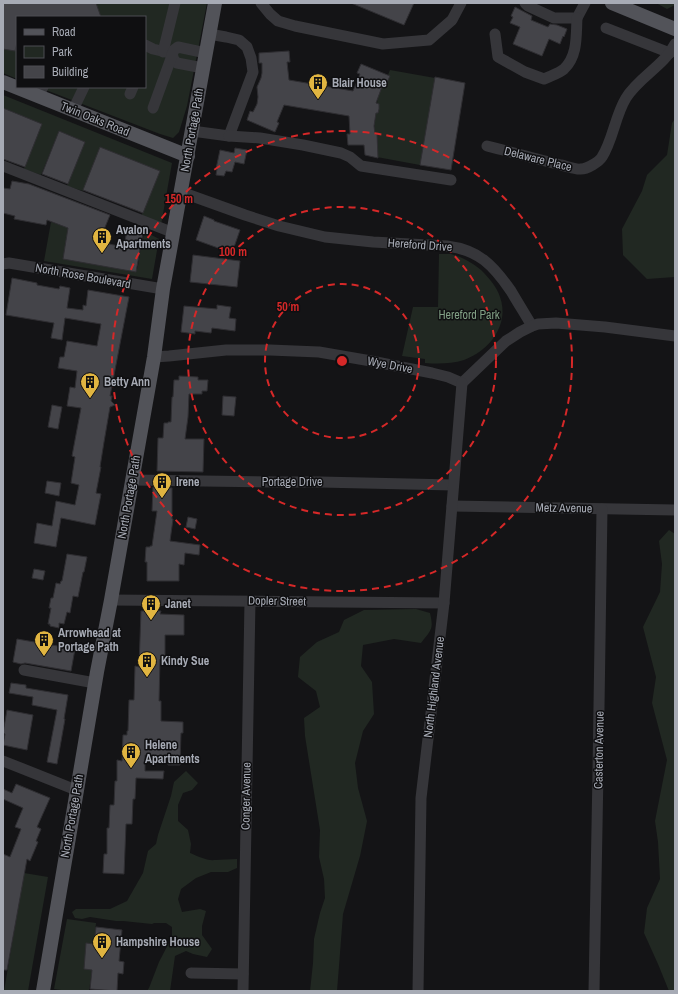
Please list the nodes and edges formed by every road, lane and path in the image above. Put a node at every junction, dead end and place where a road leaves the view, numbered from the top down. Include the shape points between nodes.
1 (175, 3) edge
2 (215, 3) edge
3 (262, 3) edge
4 (461, 3) edge
5 (525, 3) edge
6 (585, 3) edge
7 (612, 3) edge
8 (577, 18) junction
9 (606, 28) dead end
10 (675, 29) edge
11 (209, 34) junction
12 (496, 34) dead end
13 (672, 48) edge
14 (146, 49) edge
15 (206, 52) junction
16 (168, 53) junction
17 (203, 68) junction
18 (3, 82) edge
19 (16, 86) edge
20 (25, 88) edge
21 (84, 88) edge
22 (40, 92) edge
23 (153, 108) dead end
24 (73, 110) junction
25 (192, 131) junction
26 (229, 136) junction
27 (486, 146) dead end
28 (188, 156) junction
29 (3, 166) edge
30 (451, 180) dead end
31 (181, 192) junction
32 (174, 233) junction
33 (3, 264) edge
34 (163, 289) junction
35 (532, 326) junction
36 (675, 336) edge
37 (154, 357) junction
38 (462, 383) junction
39 (132, 480) junction
40 (453, 485) junction
41 (452, 506) junction
42 (602, 509) junction
43 (675, 510) edge
44 (111, 600) junction
45 (250, 601) junction
46 (444, 603) junction
47 (24, 670) dead end
48 (95, 683) junction
49 (3, 761) edge
50 (76, 790) junction
51 (191, 973) dead end
52 (243, 974) junction
53 (43, 991) edge
54 (243, 991) edge
55 (418, 991) edge
56 (594, 991) edge

1 - 16 street
2 - 11 main road, North Portage Path
3 - 4 street via 278,21 383,44 429,40 452,20
5 - 8 street via 554,18
6 - 8 street
7 - 10 main road
8 - 12 street via 573,57 564,70 544,78 525,72 498,57
9 - 13 street, Delaware Place
11 - 15 main road, North Portage Path
11 - 26 street via 239,40 247,47 251,58 253,72
13 - 27 street, Delaware Place via 667,57 645,76 627,97 601,159 592,165 582,170
14 - 16 street
15 - 16 street via 178,47
15 - 17 main road, North Portage Path
16 - 17 street via 177,63
16 - 23 street
17 - 25 main road, North Portage Path
18 - 19 main road, Twin Oaks Road
20 - 22 main road, Twin Oaks Road
21 - 24 street
22 - 24 main road, Twin Oaks Road
24 - 28 main road, Twin Oaks Road
25 - 26 street
25 - 28 main road, North Portage Path
26 - 30 street via 303,145 341,153 361,166
28 - 31 main road, North Portage Path
29 - 32 street
31 - 32 main road, North Portage Path
31 - 35 street, Hereford Drive via 251,218 325,237 458,247 470,251 499,274
32 - 34 main road, North Portage Path
33 - 34 street, North Rose Boulevard
34 - 37 main road, North Portage Path
35 - 36 street via 556,323
35 - 38 street via 506,341
37 - 38 street, Wye Drive via 226,350 320,352 432,373
37 - 39 main road, North Portage Path
38 - 40 street, North Highland Avenue
39 - 40 street, Portage Drive
39 - 44 main road, North Portage Path
40 - 41 street, North Highland Avenue
41 - 42 street, Metz Avenue
41 - 46 street, North Highland Avenue
42 - 43 street, Metz Avenue
42 - 56 street, Casterton Avenue
44 - 45 street, Dopler Street
44 - 48 main road, North Portage Path
45 - 46 street, Dopler Street
45 - 52 street, Conger Avenue
46 - 55 street, North Highland Avenue via 421,803
47 - 48 street
48 - 50 main road, North Portage Path
49 - 50 street
50 - 53 main road, North Portage Path
51 - 52 street
52 - 54 street, Conger Avenue

